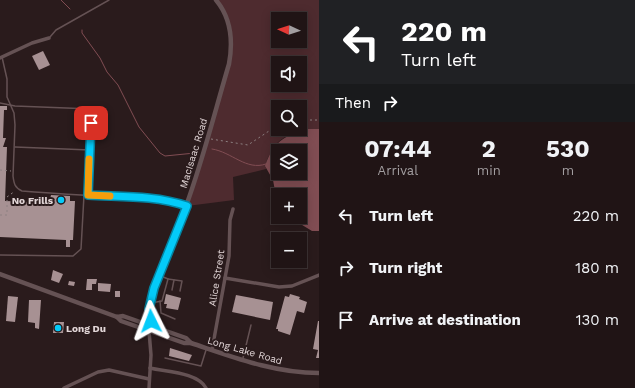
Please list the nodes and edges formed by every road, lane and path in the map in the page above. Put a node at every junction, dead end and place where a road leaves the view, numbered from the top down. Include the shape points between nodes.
1 (109, 0) edge
2 (216, 0) edge
3 (49, 38) joint
4 (1, 58) edge
5 (0, 103) edge
6 (10, 105) junction
7 (307, 120) edge
8 (319, 120) edge
9 (271, 129) edge
10 (207, 138) junction
11 (15, 147) junction
12 (90, 150) junction
13 (0, 170) edge
14 (13, 171) junction
15 (18, 189) junction
16 (84, 195) junction
17 (88, 195) junction
18 (187, 206) junction
19 (233, 209) dead end
20 (0, 215) edge
21 (0, 255) edge
22 (0, 274) edge
23 (159, 275) junction
24 (319, 275) edge
25 (168, 278) junction
26 (225, 278) junction
27 (174, 280) junction
28 (172, 290) dead end
29 (180, 291) dead end
30 (160, 301) junction
31 (150, 303) junction
32 (149, 309) junction
33 (117, 317) junction
34 (175, 319) dead end
35 (146, 324) junction
36 (251, 325) dead end
37 (150, 328) junction
38 (206, 348) junction
39 (212, 350) junction
40 (165, 358) dead end
41 (243, 360) junction
42 (150, 368) junction
43 (319, 372) edge
44 (148, 379) junction
45 (64, 388) edge
46 (149, 388) edge
47 (206, 388) edge

1 - 3 lane via 56,30
2 - 10 main road, MacIsaac Road via 227,20 231,53
3 - 4 street
4 - 6 lane
5 - 6 lane
6 - 11 lane via 16,125
6 - 12 lane via 92,109
7 - 8 path
9 - 10 path via 248,144
10 - 18 main road, MacIsaac Road
11 - 12 lane
11 - 14 lane
12 - 17 lane
13 - 14 path
14 - 15 lane via 14,184
15 - 16 lane
15 - 20 path via 7,197 7,215
16 - 17 lane
16 - 21 lane via 81,249 73,256
17 - 18 lane via 144,197
18 - 23 main road, MacIsaac Road
19 - 26 street, Alice Street
22 - 33 main road, Long Lake Road
23 - 25 lane
23 - 31 main road, MacIsaac Road
24 - 26 street via 292,286 279,287
25 - 27 lane
25 - 30 lane
26 - 39 street, Alice Street
27 - 28 lane
27 - 29 lane via 182,281
30 - 31 lane
30 - 34 lane via 161,314
31 - 32 main road, MacIsaac Road
32 - 35 main road, MacIsaac Road
32 - 37 main road, MacIsaac Road via 152,312
33 - 35 main road, Long Lake Road via 123,316
33 - 37 main road, Long Lake Road via 121,321
35 - 37 main road, Long Lake Road
36 - 41 lane
37 - 38 main road, Long Lake Road via 186,338 191,343
37 - 42 street
38 - 39 main road, Long Lake Road
38 - 40 lane via 202,366
39 - 41 main road, Long Lake Road
41 - 43 main road, Long Lake Road via 280,370
42 - 44 street
42 - 47 street via 188,376
44 - 45 street via 109,370 98,372
44 - 46 street

